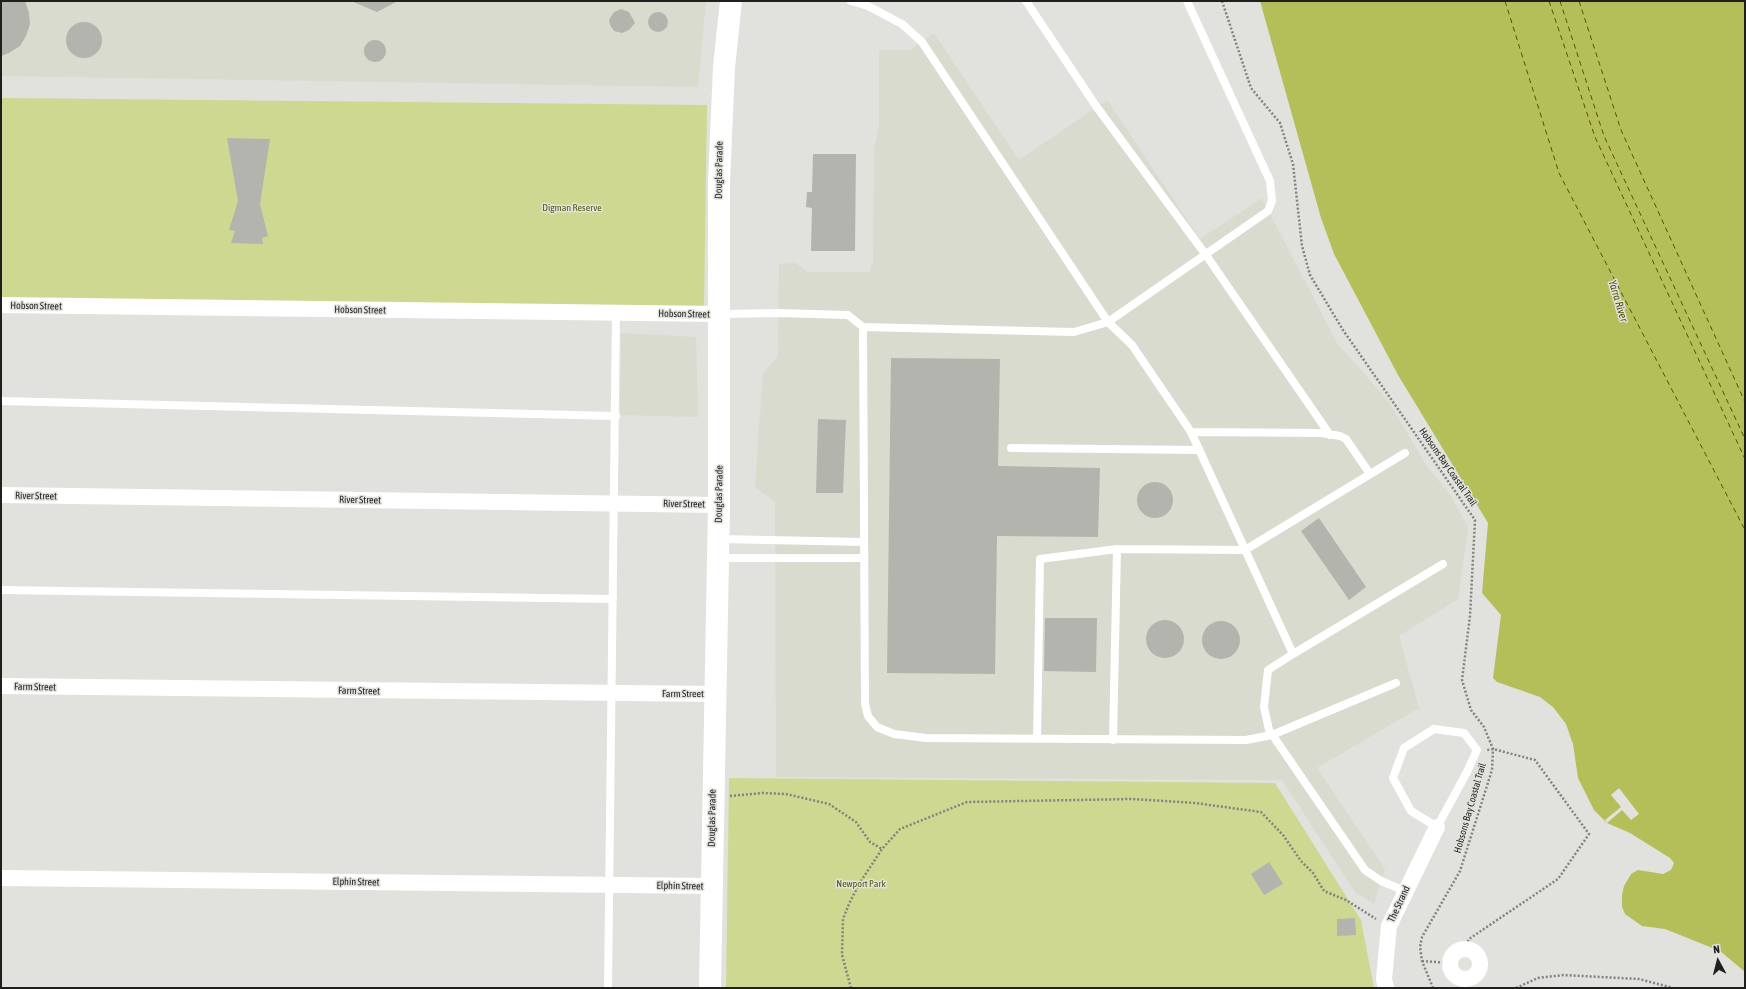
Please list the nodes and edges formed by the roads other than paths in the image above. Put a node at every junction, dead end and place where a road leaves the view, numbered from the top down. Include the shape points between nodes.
1 (731, 1) edge
2 (851, 1) edge
3 (1026, 1) edge
4 (1186, 1) edge
5 (1206, 255) junction
6 (1, 305) edge
7 (616, 312) junction
8 (719, 314) junction
9 (1108, 322) junction
10 (863, 327) junction
11 (1, 401) edge
12 (616, 416) junction
13 (1190, 432) junction
14 (1330, 435) junction
15 (1011, 448) dead end
16 (1199, 450) junction
17 (1405, 453) dead end
18 (1370, 474) junction
19 (1, 496) edge
20 (614, 504) junction
21 (719, 505) junction
22 (864, 542) junction
23 (718, 548) junction
24 (1117, 549) junction
25 (1245, 550) junction
26 (864, 558) junction
27 (1443, 564) dead end
28 (1, 590) edge
29 (613, 598) junction
30 (1293, 654) junction
31 (1396, 683) dead end
32 (1, 686) edge
33 (611, 694) junction
34 (717, 694) junction
35 (1272, 735) junction
36 (1037, 739) junction
37 (1113, 740) junction
38 (1436, 827) junction
39 (1, 878) edge
40 (610, 885) junction
41 (712, 886) junction
42 (1405, 891) junction
43 (1450, 963) joint
44 (608, 988) edge
45 (710, 988) edge
46 (1386, 988) edge

1 - 8 main road, Douglas Parade via 720,146
2 - 9 lane via 868,6 902,24 922,42
3 - 5 lane via 1096,106
4 - 5 lane via 1270,181 1272,201 1268,211
5 - 9 lane
5 - 14 lane
6 - 7 street, Hobson Street
7 - 8 street, Hobson Street
7 - 12 lane
8 - 10 lane via 848,315
8 - 21 main road, Douglas Parade
9 - 10 lane via 1074,332
9 - 13 lane via 1132,345
10 - 22 lane
11 - 12 lane
12 - 20 lane
13 - 14 lane
13 - 16 lane
14 - 18 lane via 1346,439
15 - 16 lane
16 - 25 lane
17 - 18 lane
18 - 25 lane
19 - 20 street, River Street
20 - 21 street, River Street
20 - 29 lane
21 - 23 main road, Douglas Parade
22 - 23 lane
22 - 26 lane
23 - 26 lane
23 - 34 main road, Douglas Parade
24 - 25 lane
24 - 36 lane via 1040,559
24 - 37 lane
25 - 30 lane
26 - 36 lane via 865,704 868,716 877,727 894,734 926,738
27 - 30 lane
28 - 29 lane
29 - 33 lane
30 - 35 lane via 1268,670 1264,707
31 - 35 lane
32 - 33 street, Farm Street
33 - 34 street, Farm Street
33 - 40 lane
34 - 41 main road, Douglas Parade via 712,797
35 - 37 lane via 1246,740
35 - 42 lane via 1365,870 1381,881
36 - 37 lane
38 - 38 lane via 1411,811 1393,778 1404,748 1434,729 1464,733 1477,750
38 - 42 street, The Strand
39 - 40 street, Elphin Street
40 - 41 street, Elphin Street
40 - 44 lane
41 - 45 main road, Douglas Parade
42 - 46 street, The Strand via 1389,926 1384,979
43 - 43 street via 1452,973 1466,979 1475,976 1480,968 1479,959 1473,952 1464,949 1455,954

